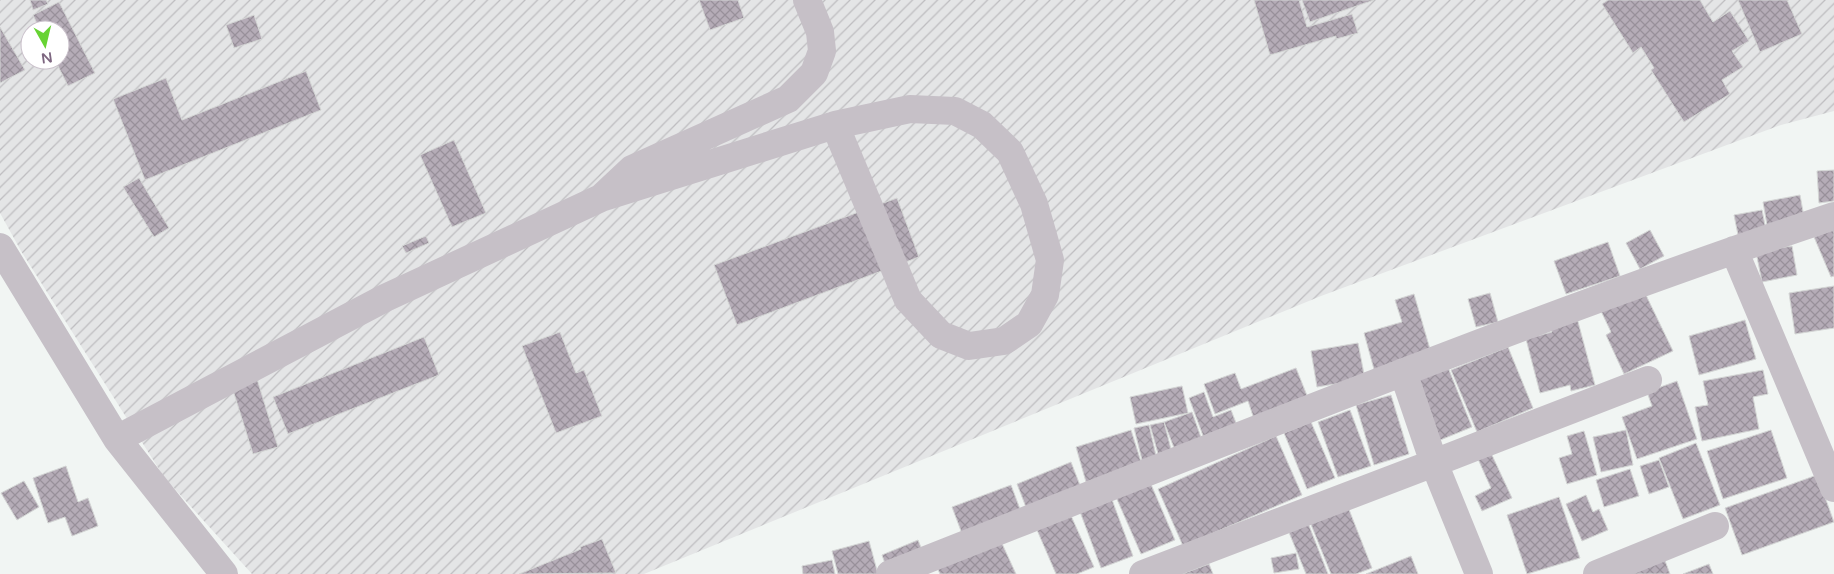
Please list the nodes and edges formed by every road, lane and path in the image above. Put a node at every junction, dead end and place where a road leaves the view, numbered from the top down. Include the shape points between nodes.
1 (807, 0) edge
2 (835, 125) junction
3 (601, 198) junction
4 (1834, 216) edge
5 (0, 247) edge
6 (1734, 250) junction
7 (10, 282) edge
8 (1403, 372) junction
9 (1648, 380) dead end
10 (117, 439) junction
11 (1434, 462) junction
12 (1834, 488) edge
13 (1715, 526) dead end
14 (224, 574) edge
15 (890, 574) edge
16 (1143, 574) edge
17 (1479, 574) edge
18 (1597, 574) edge

1 - 3 street via 820,32 822,51 814,74 788,99 632,169
2 - 2 street via 910,109 955,111 982,125 1010,152 1034,204 1050,260 1045,295 1029,324 1004,341 969,346 941,335 934,328 908,300
2 - 3 street
3 - 10 street via 385,298
4 - 6 street
5 - 7 street
6 - 8 street
6 - 12 street
7 - 10 street
8 - 11 street
8 - 15 street
9 - 11 street
10 - 14 street
11 - 16 street
11 - 17 street
13 - 18 street

